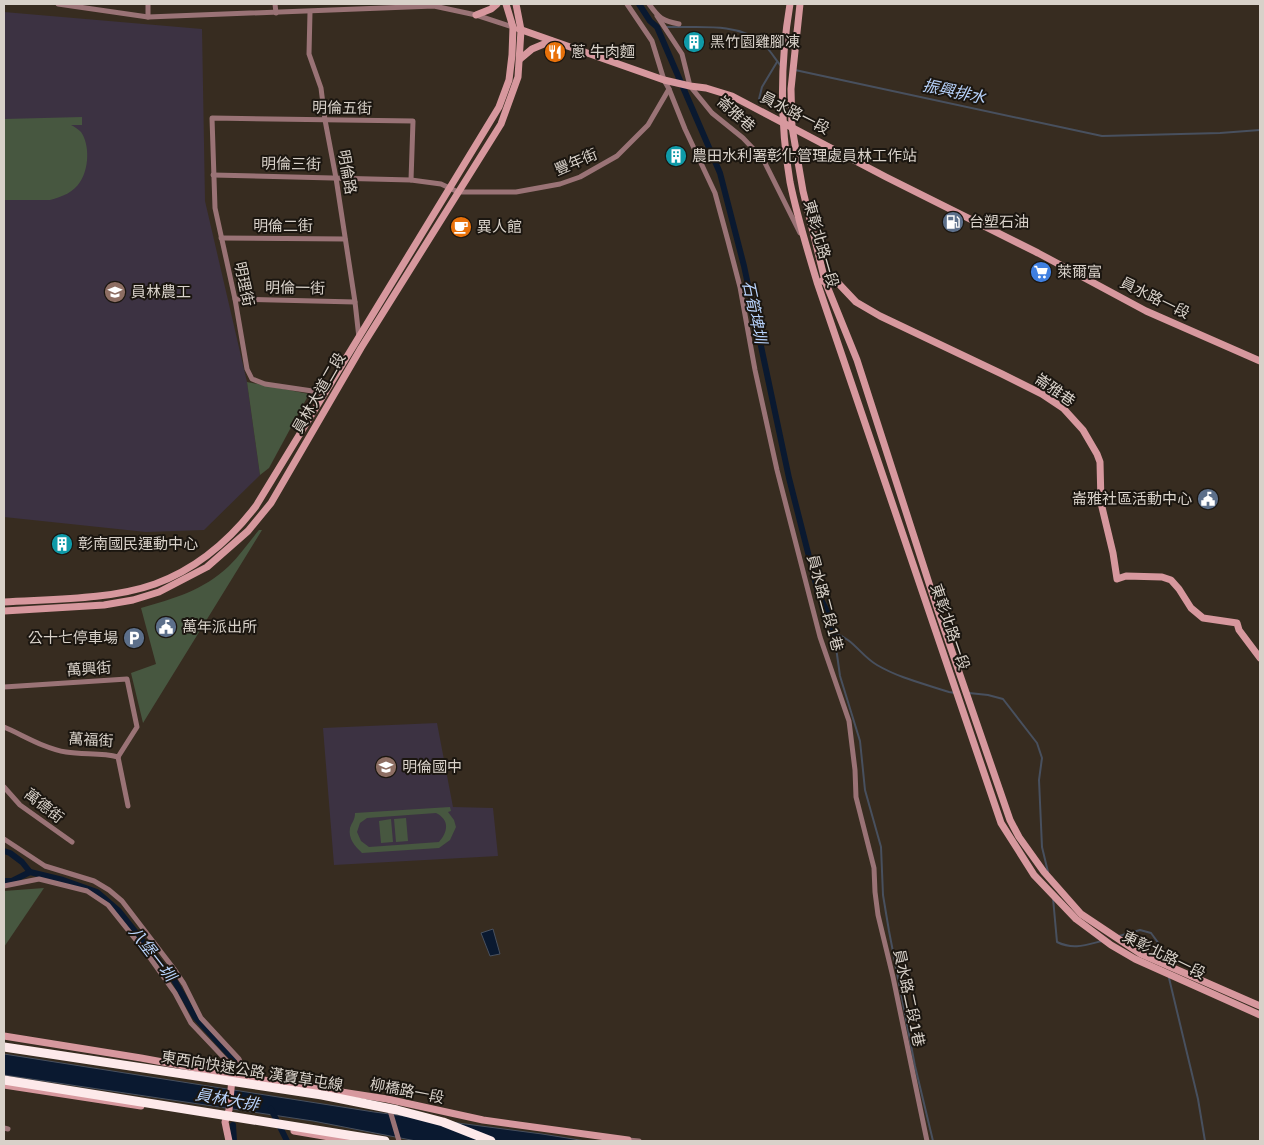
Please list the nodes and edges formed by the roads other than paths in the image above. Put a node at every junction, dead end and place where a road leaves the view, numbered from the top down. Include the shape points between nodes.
1 (58, 4) edge
2 (148, 4) edge
3 (275, 4) edge
4 (497, 4) edge
5 (506, 4) edge
6 (516, 4) edge
7 (627, 4) edge
8 (649, 4) edge
9 (790, 4) edge
10 (800, 4) edge
11 (436, 5) edge
12 (310, 12) junction
13 (276, 13) junction
14 (476, 15) junction
15 (658, 16) junction
16 (148, 17) junction
17 (680, 24) dead end
18 (513, 27) junction
19 (521, 30) junction
20 (550, 42) junction
21 (520, 60) junction
22 (664, 80) junction
23 (690, 86) junction
24 (669, 89) junction
25 (212, 118) joint
26 (325, 120) junction
27 (783, 122) junction
28 (792, 127) junction
29 (212, 175) junction
30 (336, 178) junction
31 (411, 180) junction
32 (450, 188) junction
33 (458, 192) junction
34 (221, 238) junction
35 (344, 239) junction
36 (805, 241) junction
37 (821, 281) junction
38 (235, 299) junction
39 (355, 302) junction
40 (359, 338) junction
41 (1260, 361) edge
42 (326, 393) junction
43 (4, 602) edge
44 (4, 611) edge
45 (1260, 658) edge
46 (4, 687) edge
47 (4, 727) edge
48 (137, 727) joint
49 (118, 757) junction
50 (4, 787) edge
51 (128, 806) dead end
52 (4, 840) edge
53 (72, 842) dead end
54 (4, 886) edge
55 (1260, 1006) edge
56 (1260, 1015) edge
57 (4, 1036) edge
58 (4, 1047) edge
59 (231, 1074) junction
60 (246, 1077) junction
61 (4, 1080) edge
62 (4, 1084) edge
63 (387, 1099) junction
64 (227, 1119) junction
65 (627, 1140) edge
66 (229, 1141) edge
67 (353, 1141) edge
68 (385, 1141) edge
69 (399, 1141) edge
70 (492, 1141) edge
71 (638, 1141) edge
72 (927, 1141) edge

1 - 16 street
2 - 16 street
3 - 13 street
4 - 14 street
5 - 18 street
6 - 19 street, 員林大道二段
7 - 22 street, 員水路二段1巷 via 652,41
8 - 15 street
9 - 27 street, 東彰北路一段 via 783,62
10 - 28 street, 東彰北路一段 via 792,74
11 - 12 street
11 - 14 street
12 - 13 street
12 - 26 street, 明倫路 via 309,54 321,88
13 - 16 street
14 - 18 street
15 - 17 street via 666,22
15 - 23 street via 682,54
18 - 19 street, 員水路一段
18 - 32 street, 員林大道二段 via 509,80 499,107
19 - 20 street, 員水路一段
19 - 21 street, 員林大道二段
20 - 21 street via 532,49
20 - 22 street, 員水路一段
21 - 33 street, 員林大道二段 via 518,77 501,124
22 - 23 street, 員水路一段
22 - 24 street, 員水路二段1巷
23 - 27 street, 員水路一段 via 732,96
23 - 36 street, 崙雅巷 via 712,113 743,138 762,159
24 - 33 street, 豐年街 via 648,125 617,156 580,177 516,192
24 - 72 street, 員水路二段1巷 via 715,193 740,287 777,470 820,637 849,721 856,797 874,868 878,914
25 - 26 street, 明倫五街
25 - 29 street, 明理街
26 - 30 street, 明倫路
26 - 31 street, 明倫五街 via 413,121
27 - 28 street, 員水路一段
27 - 36 street, 東彰北路一段 via 790,181
28 - 37 street, 東彰北路一段
28 - 41 street, 員水路一段 via 1146,311
29 - 30 street, 明倫三街
29 - 34 street, 明理街
30 - 31 street, 明倫三街
30 - 35 street, 明倫路
31 - 32 street, 明倫三街
32 - 33 street, 明倫三街
32 - 40 street, 員林大道二段
33 - 44 street, 員林大道二段 via 336,390 271,503 248,531 208,567 159,592 104,605
34 - 35 street, 明倫二街
34 - 38 street, 明理街
35 - 39 street, 明倫路
36 - 37 street, 東彰北路一段
37 - 45 street, 崙雅巷 via 838,284 856,302 880,316 1042,394 1063,408 1084,430 1100,462 1101,503 1116,579 1126,576 1171,580 1191,608 1203,618 1237,623
37 - 55 street, 東彰北路一段 via 857,360 938,611 1018,837 1044,872 1088,919 1141,954
37 - 56 street, 東彰北路一段 via 1001,823 1034,875 1076,919 1135,959
38 - 39 street, 明倫一街
38 - 42 street, 明理街 via 247,369 252,379
39 - 40 street, 明倫路
40 - 42 street, 員林大道二段
42 - 43 street, 員林大道二段 via 256,506 223,544 202,559 155,584 132,590
46 - 48 street, 萬興街 via 127,679
47 - 49 street, 萬福街 via 68,753 104,753
48 - 49 street, 萬福街
49 - 51 street
50 - 53 street, 萬德街 via 20,805
52 - 60 street via 45,866 94,881 122,901 174,969 201,1018 238,1059
54 - 59 street via 38,879 87,891 108,905 175,993 190,1023 226,1060
57 - 59 street, 柳橋路一段
58 - 70 highway, 東西向快速公路 漢寶草屯線, bridge via 322,1095 443,1122
59 - 60 street, 柳橋路一段
59 - 64 street
60 - 63 street, 柳橋路一段
61 - 68 highway, bridge
62 - 64 street
63 - 65 street, 柳橋路一段 via 482,1120
63 - 69 street
64 - 66 street
64 - 67 street
65 - 71 street

